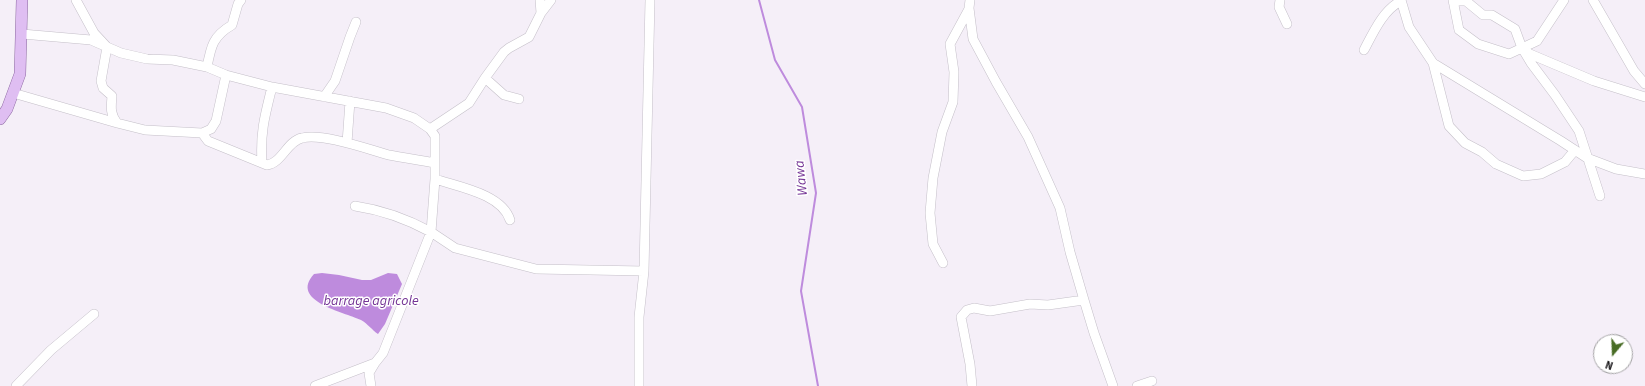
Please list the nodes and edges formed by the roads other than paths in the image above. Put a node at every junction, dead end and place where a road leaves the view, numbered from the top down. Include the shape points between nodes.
1 (22, 0) edge
2 (76, 0) edge
3 (241, 0) edge
4 (540, 0) edge
5 (551, 0) edge
6 (650, 0) edge
7 (1280, 0) edge
8 (1454, 0) edge
9 (1592, 0) edge
10 (1401, 1) edge
11 (1564, 1) edge
12 (970, 4) edge
13 (541, 13) junction
14 (356, 22) dead end
15 (1287, 24) dead end
16 (22, 34) junction
17 (93, 36) junction
18 (107, 47) junction
19 (1522, 48) junction
20 (1364, 50) dead end
21 (1432, 63) junction
22 (207, 67) junction
23 (226, 75) junction
24 (485, 78) junction
25 (1645, 84) edge
26 (272, 87) junction
27 (13, 94) junction
28 (324, 96) junction
29 (1645, 97) edge
30 (519, 99) dead end
31 (350, 102) junction
32 (0, 119) edge
33 (117, 123) junction
34 (430, 130) junction
35 (202, 133) junction
36 (347, 143) junction
37 (1574, 150) junction
38 (1587, 158) junction
39 (262, 163) junction
40 (435, 163) junction
41 (1645, 174) edge
42 (435, 179) junction
43 (1600, 196) dead end
44 (355, 206) dead end
45 (510, 220) dead end
46 (431, 232) junction
47 (943, 263) dead end
48 (644, 271) junction
49 (1084, 300) junction
50 (94, 314) dead end
51 (375, 363) junction
52 (1152, 381) dead end
53 (16, 386) edge
54 (315, 386) edge
55 (371, 386) edge
56 (639, 386) edge
57 (972, 386) edge
58 (1113, 386) edge
59 (1137, 386) edge

1 - 16 main road
2 - 17 street
3 - 22 street via 232,25 220,32 211,49
4 - 13 street
5 - 13 street
6 - 48 street
7 - 15 street via 1279,7
8 - 19 street via 1466,1 1483,15 1492,14 1514,29
8 - 19 street via 1459,30 1478,44 1509,54
9 - 25 street via 1634,71
10 - 20 street via 1376,26
10 - 21 street via 1410,28
11 - 19 street via 1537,41
12 - 47 street via 950,44 954,72 953,102 942,132 933,178 930,213 932,236 933,244
12 - 49 street via 973,39 1028,137 1060,208
13 - 24 street via 530,37 504,52
14 - 28 street via 335,81
16 - 17 street
16 - 27 main road via 20,74
17 - 18 street
18 - 22 street via 147,59 173,60
18 - 33 street via 101,81 103,88 112,96 110,108
19 - 29 street via 1530,54 1594,81
19 - 38 street via 1579,131
21 - 37 street
21 - 37 street via 1449,126 1465,143 1482,152 1496,164 1523,176 1540,174 1565,162
22 - 23 street
23 - 26 street
23 - 35 street via 216,121 211,129
24 - 30 street via 504,95
24 - 34 street via 469,103
26 - 28 street
26 - 39 street via 262,125
27 - 32 main road
27 - 33 street
28 - 31 street
31 - 34 street via 386,108 414,118
31 - 36 street
33 - 35 street via 145,130
34 - 40 street via 435,136
35 - 39 street via 208,141
36 - 39 street via 311,136 300,138 271,164
36 - 40 street
37 - 38 street
38 - 41 street via 1616,169
38 - 43 street
40 - 42 street
42 - 45 street via 486,195 504,208
42 - 46 street
44 - 46 street via 409,220
46 - 48 street via 455,248 536,269
46 - 51 street via 383,353
48 - 56 street via 639,317
49 - 57 street via 1048,305 1030,304 990,311 974,308 967,310 960,318
49 - 58 street
50 - 53 street via 51,350
51 - 54 street
51 - 55 street via 369,373
52 - 59 street

